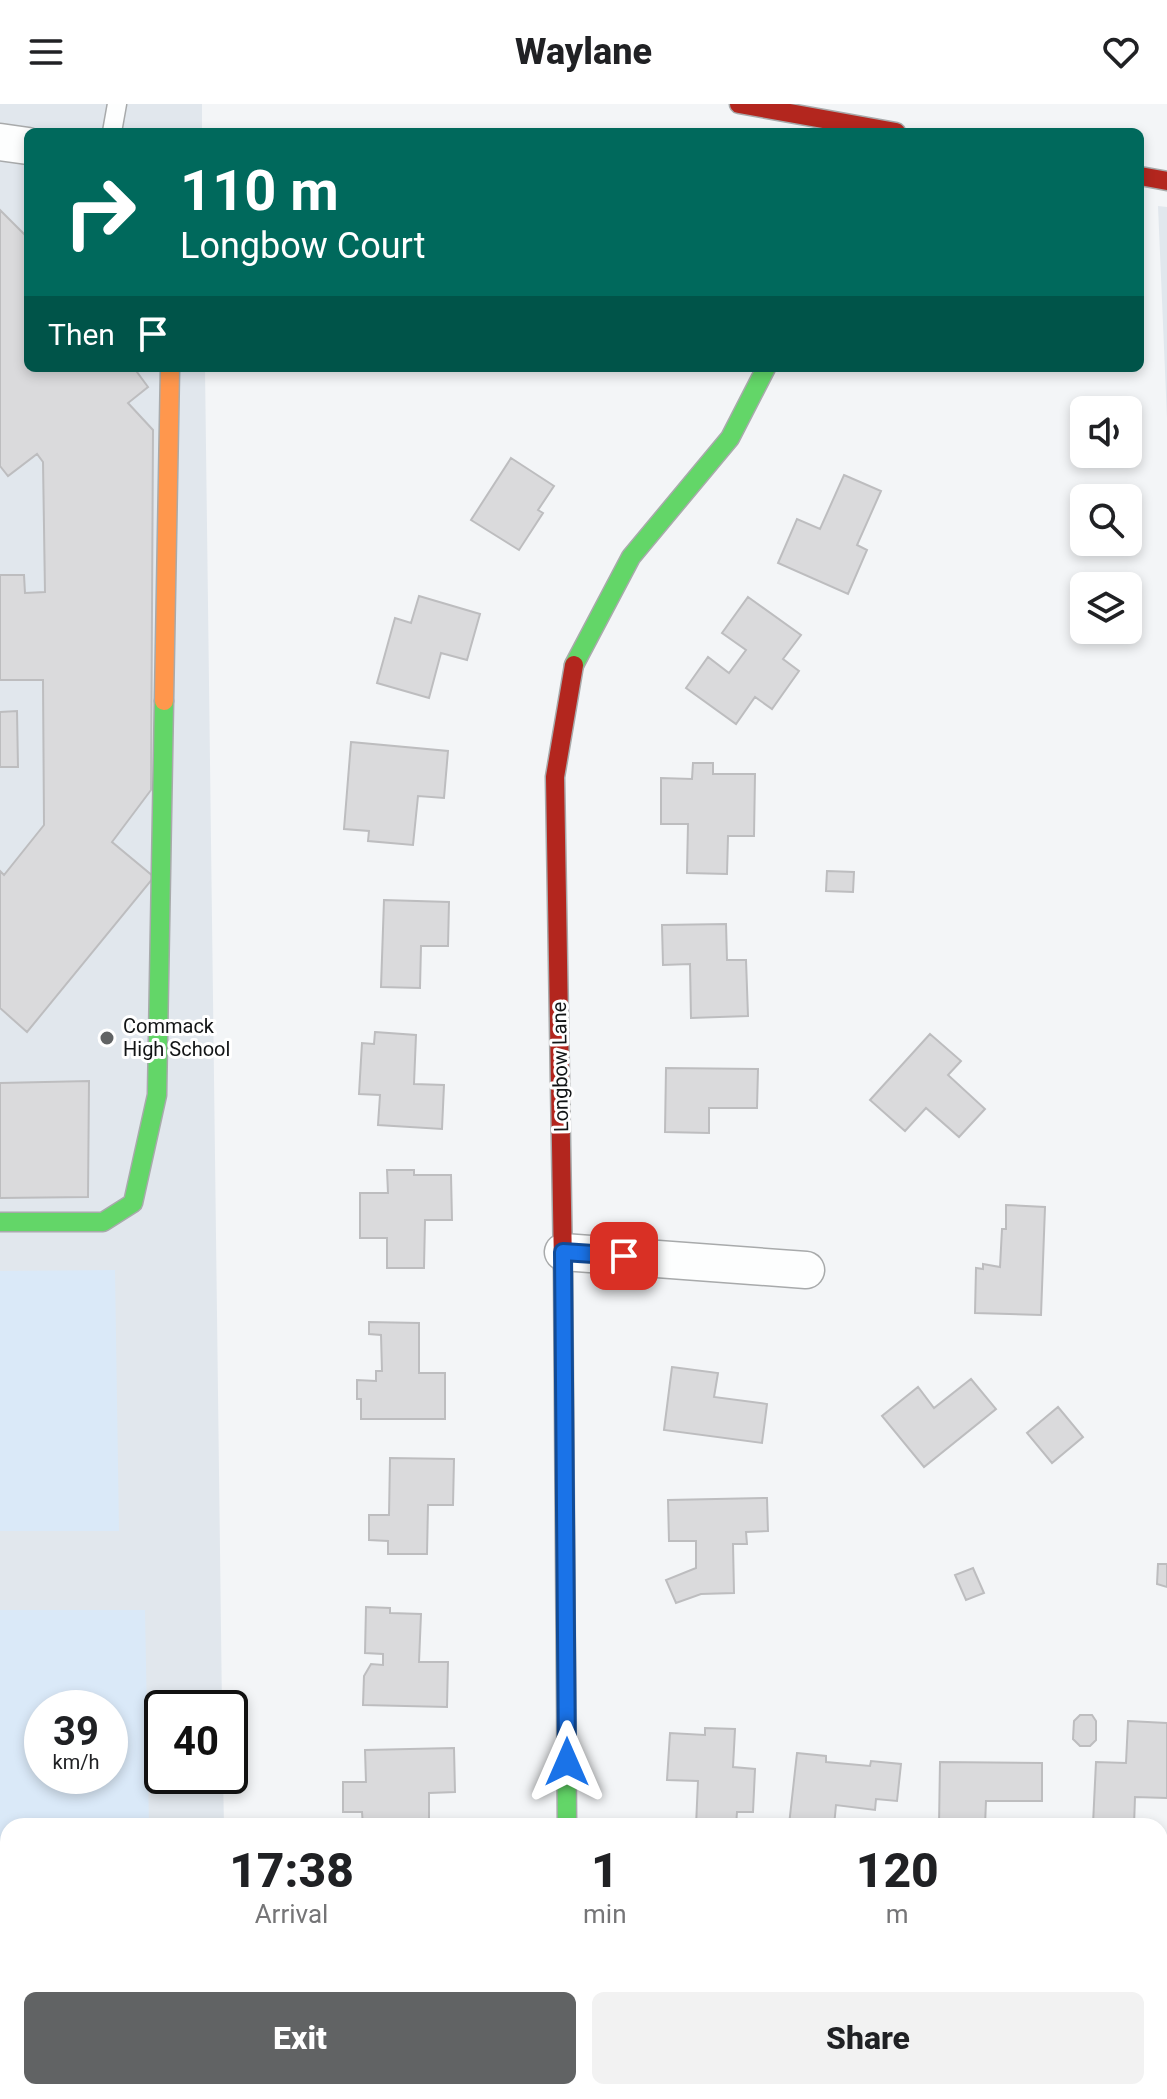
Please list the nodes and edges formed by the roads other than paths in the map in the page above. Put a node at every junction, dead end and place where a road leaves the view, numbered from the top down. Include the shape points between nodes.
1 (117, 104) edge
2 (739, 104) edge
3 (822, 125) edge
4 (113, 128) edge
5 (854, 128) edge
6 (0, 142) edge
7 (24, 145) edge
8 (1144, 177) edge
9 (1167, 181) edge
10 (170, 372) edge
11 (764, 372) edge
12 (0, 1222) edge
13 (563, 1252) junction
14 (806, 1270) dead end
15 (567, 1818) edge

1 - 4 lane
2 - 3 street
3 - 5 street
6 - 7 street
8 - 9 street
10 - 12 street via 157,1095 133,1203 103,1222
11 - 13 street, Longbow Lane via 730,438 631,557 574,666 555,777
13 - 14 street
13 - 15 street, Longbow Lane

